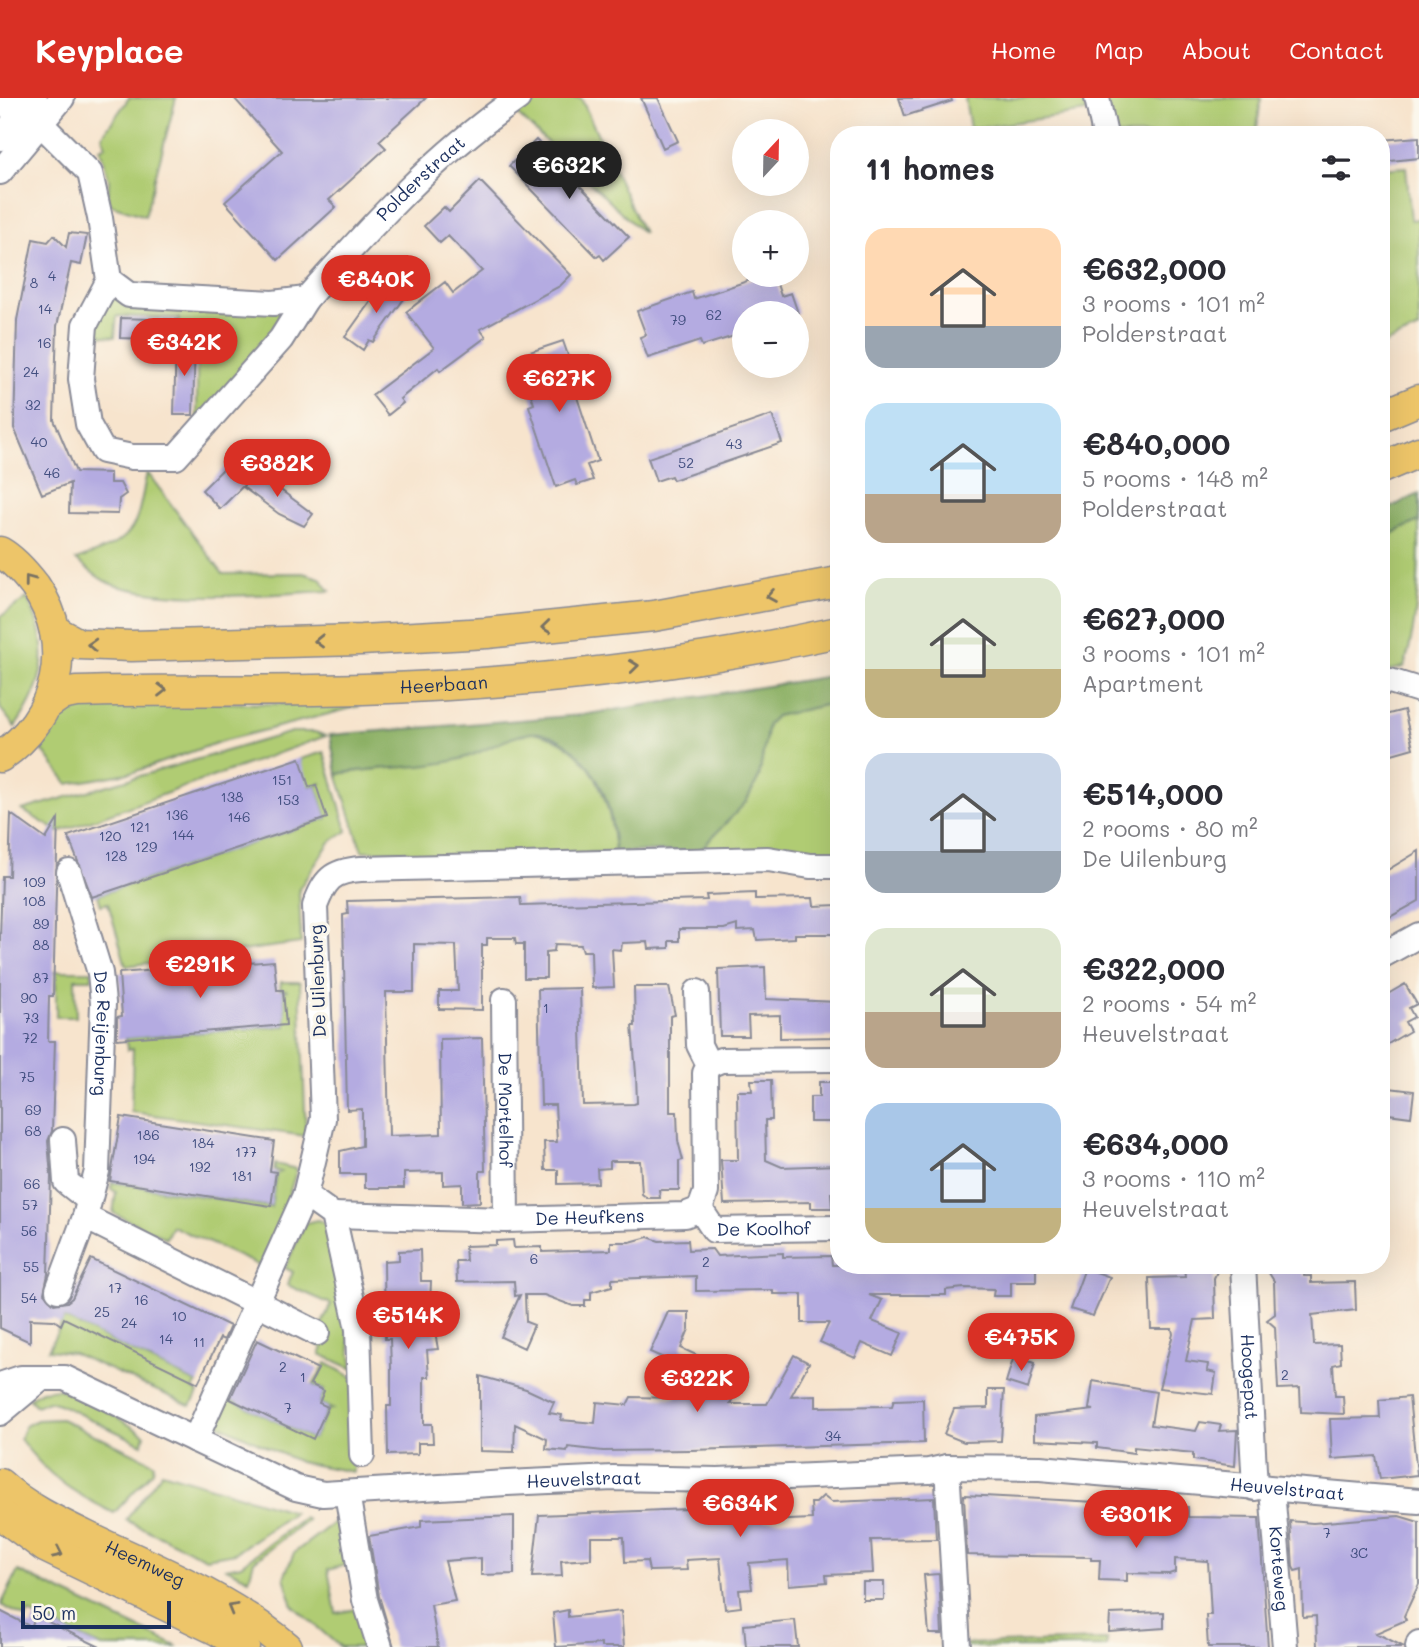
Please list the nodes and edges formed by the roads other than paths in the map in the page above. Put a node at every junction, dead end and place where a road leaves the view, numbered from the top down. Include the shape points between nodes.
1 (0, 98) edge
2 (62, 98) edge
3 (518, 98) edge
4 (1097, 98) edge
5 (30, 108) edge
6 (1103, 126) edge
7 (0, 138) edge
8 (0, 172) edge
9 (109, 279) junction
10 (306, 299) junction
11 (1419, 400) edge
12 (1390, 412) edge
13 (1419, 452) edge
14 (1390, 464) edge
15 (3, 554) edge
16 (830, 583) edge
17 (52, 620) junction
18 (830, 633) edge
19 (1390, 681) edge
20 (1418, 682) edge
21 (45, 710) junction
22 (0, 757) edge
23 (830, 866) edge
24 (69, 872) dead end
25 (1419, 935) edge
26 (1390, 951) edge
27 (697, 992) dead end
28 (504, 1000) dead end
29 (830, 1059) edge
30 (709, 1065) junction
31 (63, 1140) dead end
32 (304, 1195) junction
33 (87, 1209) junction
34 (700, 1209) junction
35 (333, 1215) junction
36 (506, 1220) junction
37 (830, 1228) edge
38 (1244, 1274) edge
39 (58, 1290) dead end
40 (257, 1304) junction
41 (317, 1334) dead end
42 (42, 1378) junction
43 (0, 1385) edge
44 (0, 1413) edge
45 (195, 1440) junction
46 (362, 1455) dead end
47 (947, 1466) junction
48 (0, 1484) edge
49 (1264, 1489) junction
50 (347, 1493) junction
51 (1419, 1501) edge
52 (0, 1514) edge
53 (244, 1647) edge
54 (288, 1647) edge
55 (380, 1647) edge
56 (958, 1647) edge
57 (1285, 1647) edge

1 - 5 street
2 - 5 street
3 - 10 street, Polderstraat via 473,130 398,198
4 - 6 street
5 - 7 street
5 - 8 street
5 - 9 street via 90,173
9 - 10 street via 129,295 273,303
9 - 10 street, Polderstraat via 85,325 81,379 88,424 103,452 132,457 176,457 281,339
11 - 12 main road
13 - 14 main road
17 -> 15 main road via 21,569
16 -> 17 main road via 653,616 361,640 79,644
17 - 21 main road via 57,671
21 -> 18 main road, Heerbaan via 61,695 76,692 363,689 492,682 667,663
19 - 20 street
21 - 22 main road via 22,741
23 - 32 street, De Uilenburg via 768,859 340,870 323,886 315,906 323,1119
24 - 33 street, De Reijenburg via 100,973 103,1003 97,1171
25 - 26 street
27 - 30 street via 699,1045
28 - 36 street, De Mortelhof
29 - 30 street via 721,1059
30 - 34 street via 705,1073 706,1192
31 - 33 street via 66,1182
32 - 35 street
32 - 40 street
33 - 39 street, De Reijenburg
33 - 40 street
34 - 36 street, De Heufkens via 685,1215
34 - 37 street, De Koolhof via 714,1230
35 - 36 street, De Heufkens
35 - 46 street via 358,1329
38 - 49 street, Hoogepat
40 - 41 street
40 - 45 street
42 - 43 street, Heuvelstraat
42 - 44 street
42 - 45 street, Heuvelstraat via 65,1378
45 - 50 street, Heuvelstraat via 296,1488
47 - 49 street, Heuvelstraat via 1040,1468
47 - 50 street, Heuvelstraat via 929,1471 718,1480 613,1478
47 - 56 street
54 -> 48 main road, Heemweg via 223,1603 64,1526
49 - 51 street, Heuvelstraat
49 - 57 street, Korteweg
50 - 55 street via 365,1600
52 -> 53 main road, Heemweg via 45,1547

